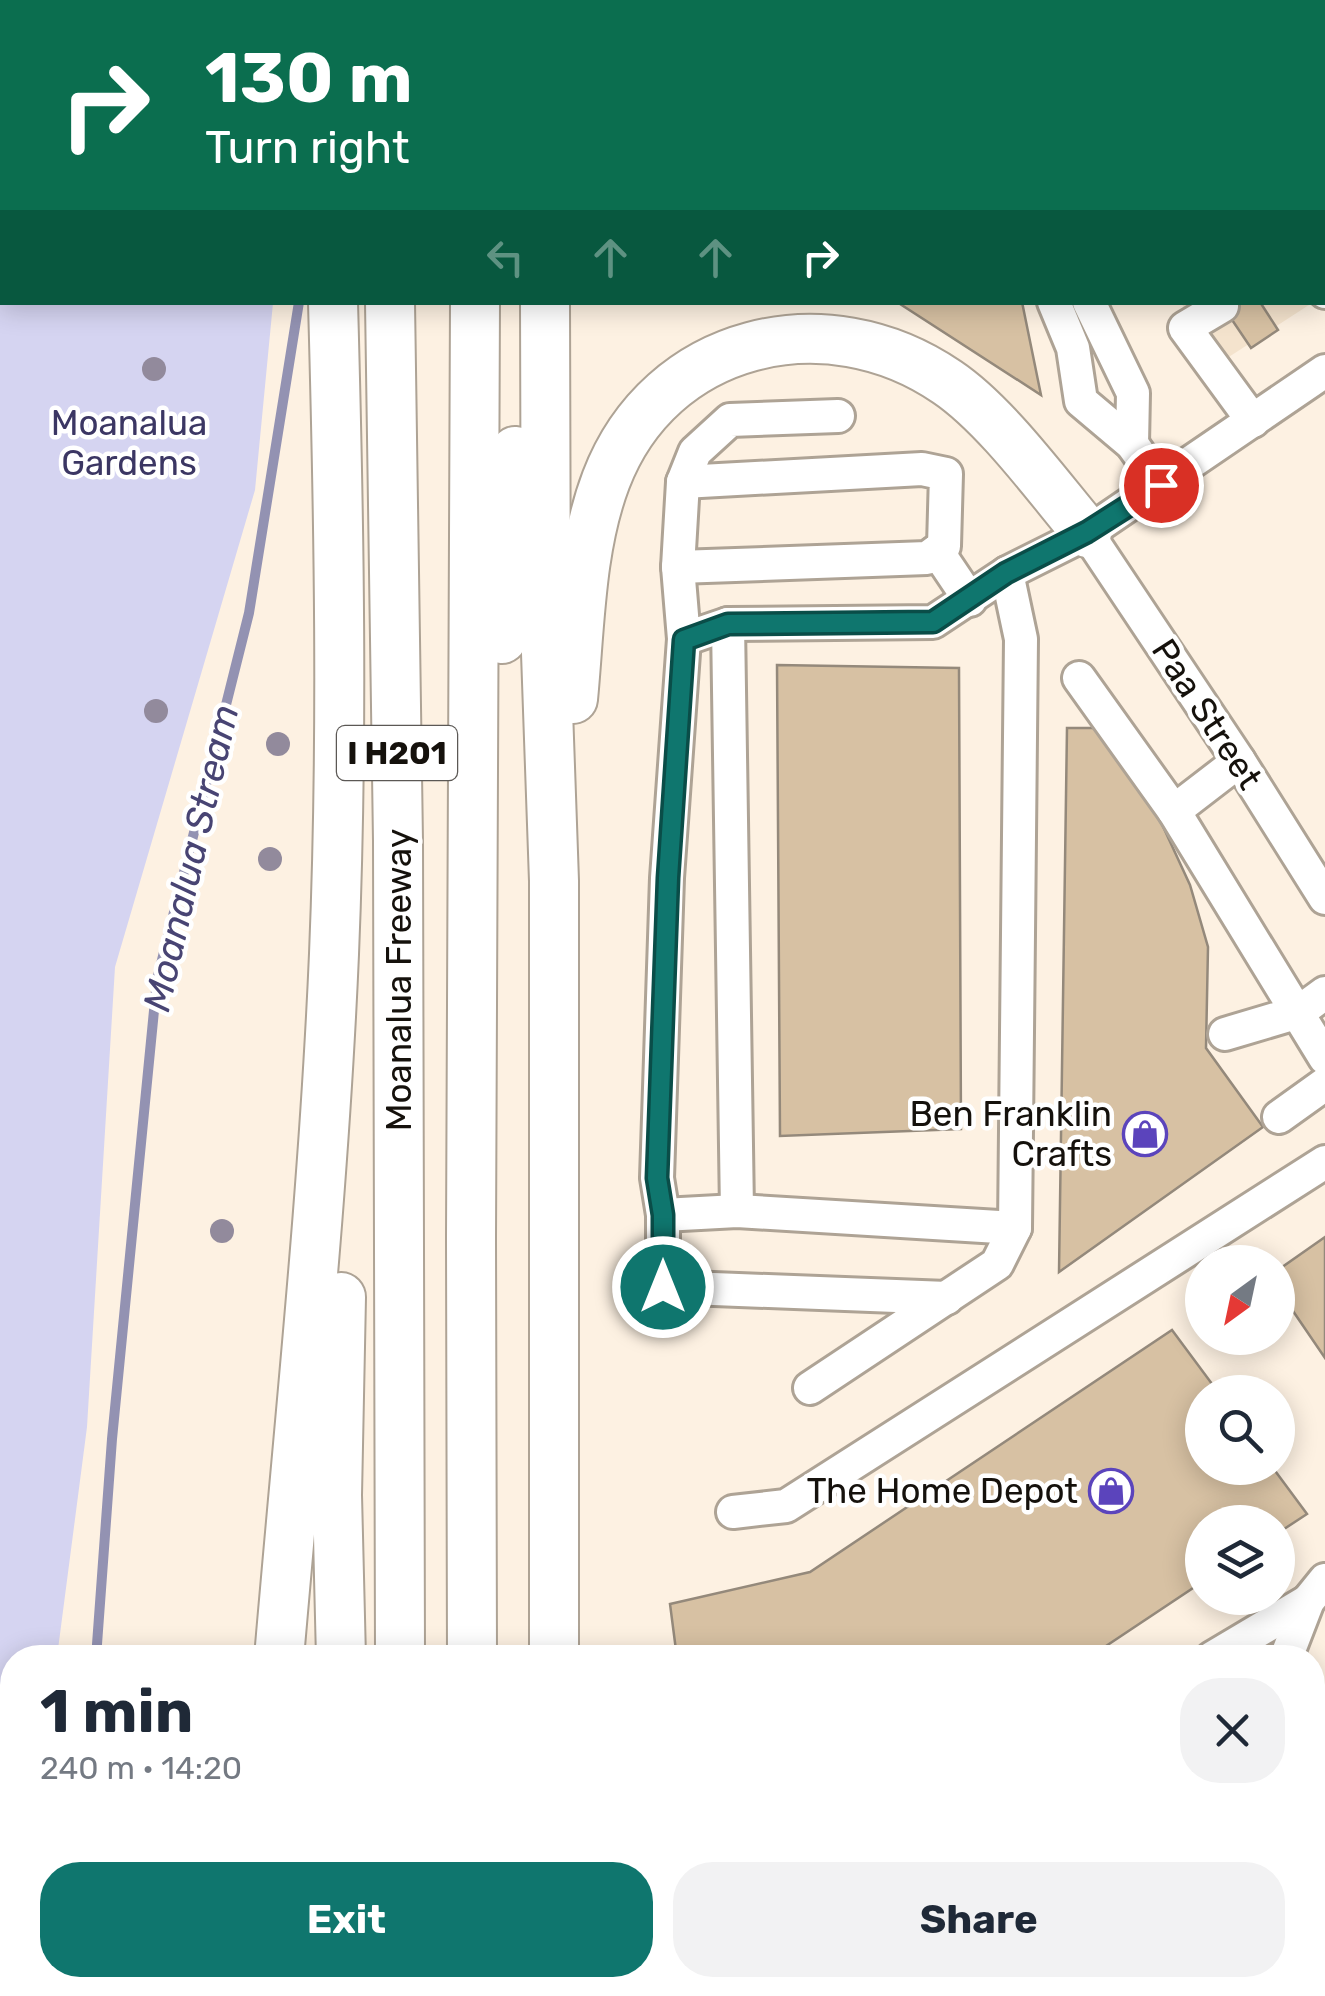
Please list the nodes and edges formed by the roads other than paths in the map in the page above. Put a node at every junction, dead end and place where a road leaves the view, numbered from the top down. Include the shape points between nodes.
1 (333, 305) edge
2 (390, 305) edge
3 (476, 305) edge
4 (520, 305) edge
5 (545, 305) edge
6 (1055, 305) edge
7 (1090, 305) edge
8 (1222, 306) dead end
9 (1325, 371) edge
10 (838, 416) dead end
11 (1254, 421) junction
12 (1132, 444) junction
13 (683, 482) junction
14 (1161, 485) junction
15 (1087, 532) junction
16 (936, 551) junction
17 (678, 568) junction
18 (1006, 573) junction
19 (970, 600) junction
20 (728, 624) junction
21 (684, 640) junction
22 (1080, 678) dead end
23 (1240, 761) junction
24 (1174, 811) junction
25 (554, 881) junction
26 (1325, 898) edge
27 (334, 954) junction
28 (472, 981) junction
29 (1312, 1003) edge
30 (1226, 1034) dead end
31 (1325, 1058) edge
32 (1325, 1084) edge
33 (1280, 1118) dead end
34 (1325, 1162) edge
35 (737, 1211) junction
36 (663, 1215) junction
37 (1015, 1228) junction
38 (946, 1298) junction
39 (810, 1388) dead end
40 (733, 1512) dead end
41 (1317, 1591) edge
42 (281, 1645) edge
43 (341, 1645) edge
44 (400, 1645) edge
45 (472, 1645) edge
46 (554, 1645) edge
47 (1232, 1645) edge
48 (1292, 1645) edge

1 - 27 highway via 341,574
2 - 44 highway, Moanalua Freeway / I H201
3 - 28 highway, Moanalua Freeway / I H201
4 - 28 highway via 512,513
5 - 25 highway
6 - 12 street via 1073,348 1081,400
7 - 12 street via 1133,393
8 - 11 street via 1186,328
9 - 11 street
10 - 13 street via 730,420 696,452
11 - 14 street
12 - 14 street
13 - 16 street via 946,474 944,546
13 - 17 street
14 - 15 street
15 - 18 street
15 - 23 street, Paa Street
15 - 25 highway via 976,405 891,352 858,342 791,339 757,344 694,370 643,415 606,480 584,594
16 - 17 street via 927,558
16 - 19 street
17 - 21 street
18 - 19 street
18 - 37 street via 1021,639
19 - 20 street via 933,622
20 - 21 street
20 - 35 street
21 - 36 street via 664,958 657,1178
22 - 24 street
23 - 24 street
23 - 26 street, Paa Street
24 - 29 street
25 - 46 highway
27 - 42 highway via 318,1233
27 - 43 highway via 343,1236
28 - 45 highway, Moanalua Freeway / I H201
29 - 30 street
29 - 31 street
32 - 33 street
34 - 40 street via 786,1506
35 - 36 street
35 - 37 street
36 - 38 street via 663,1287
37 - 38 street via 997,1264
38 - 39 street
41 - 47 street
41 - 48 street

